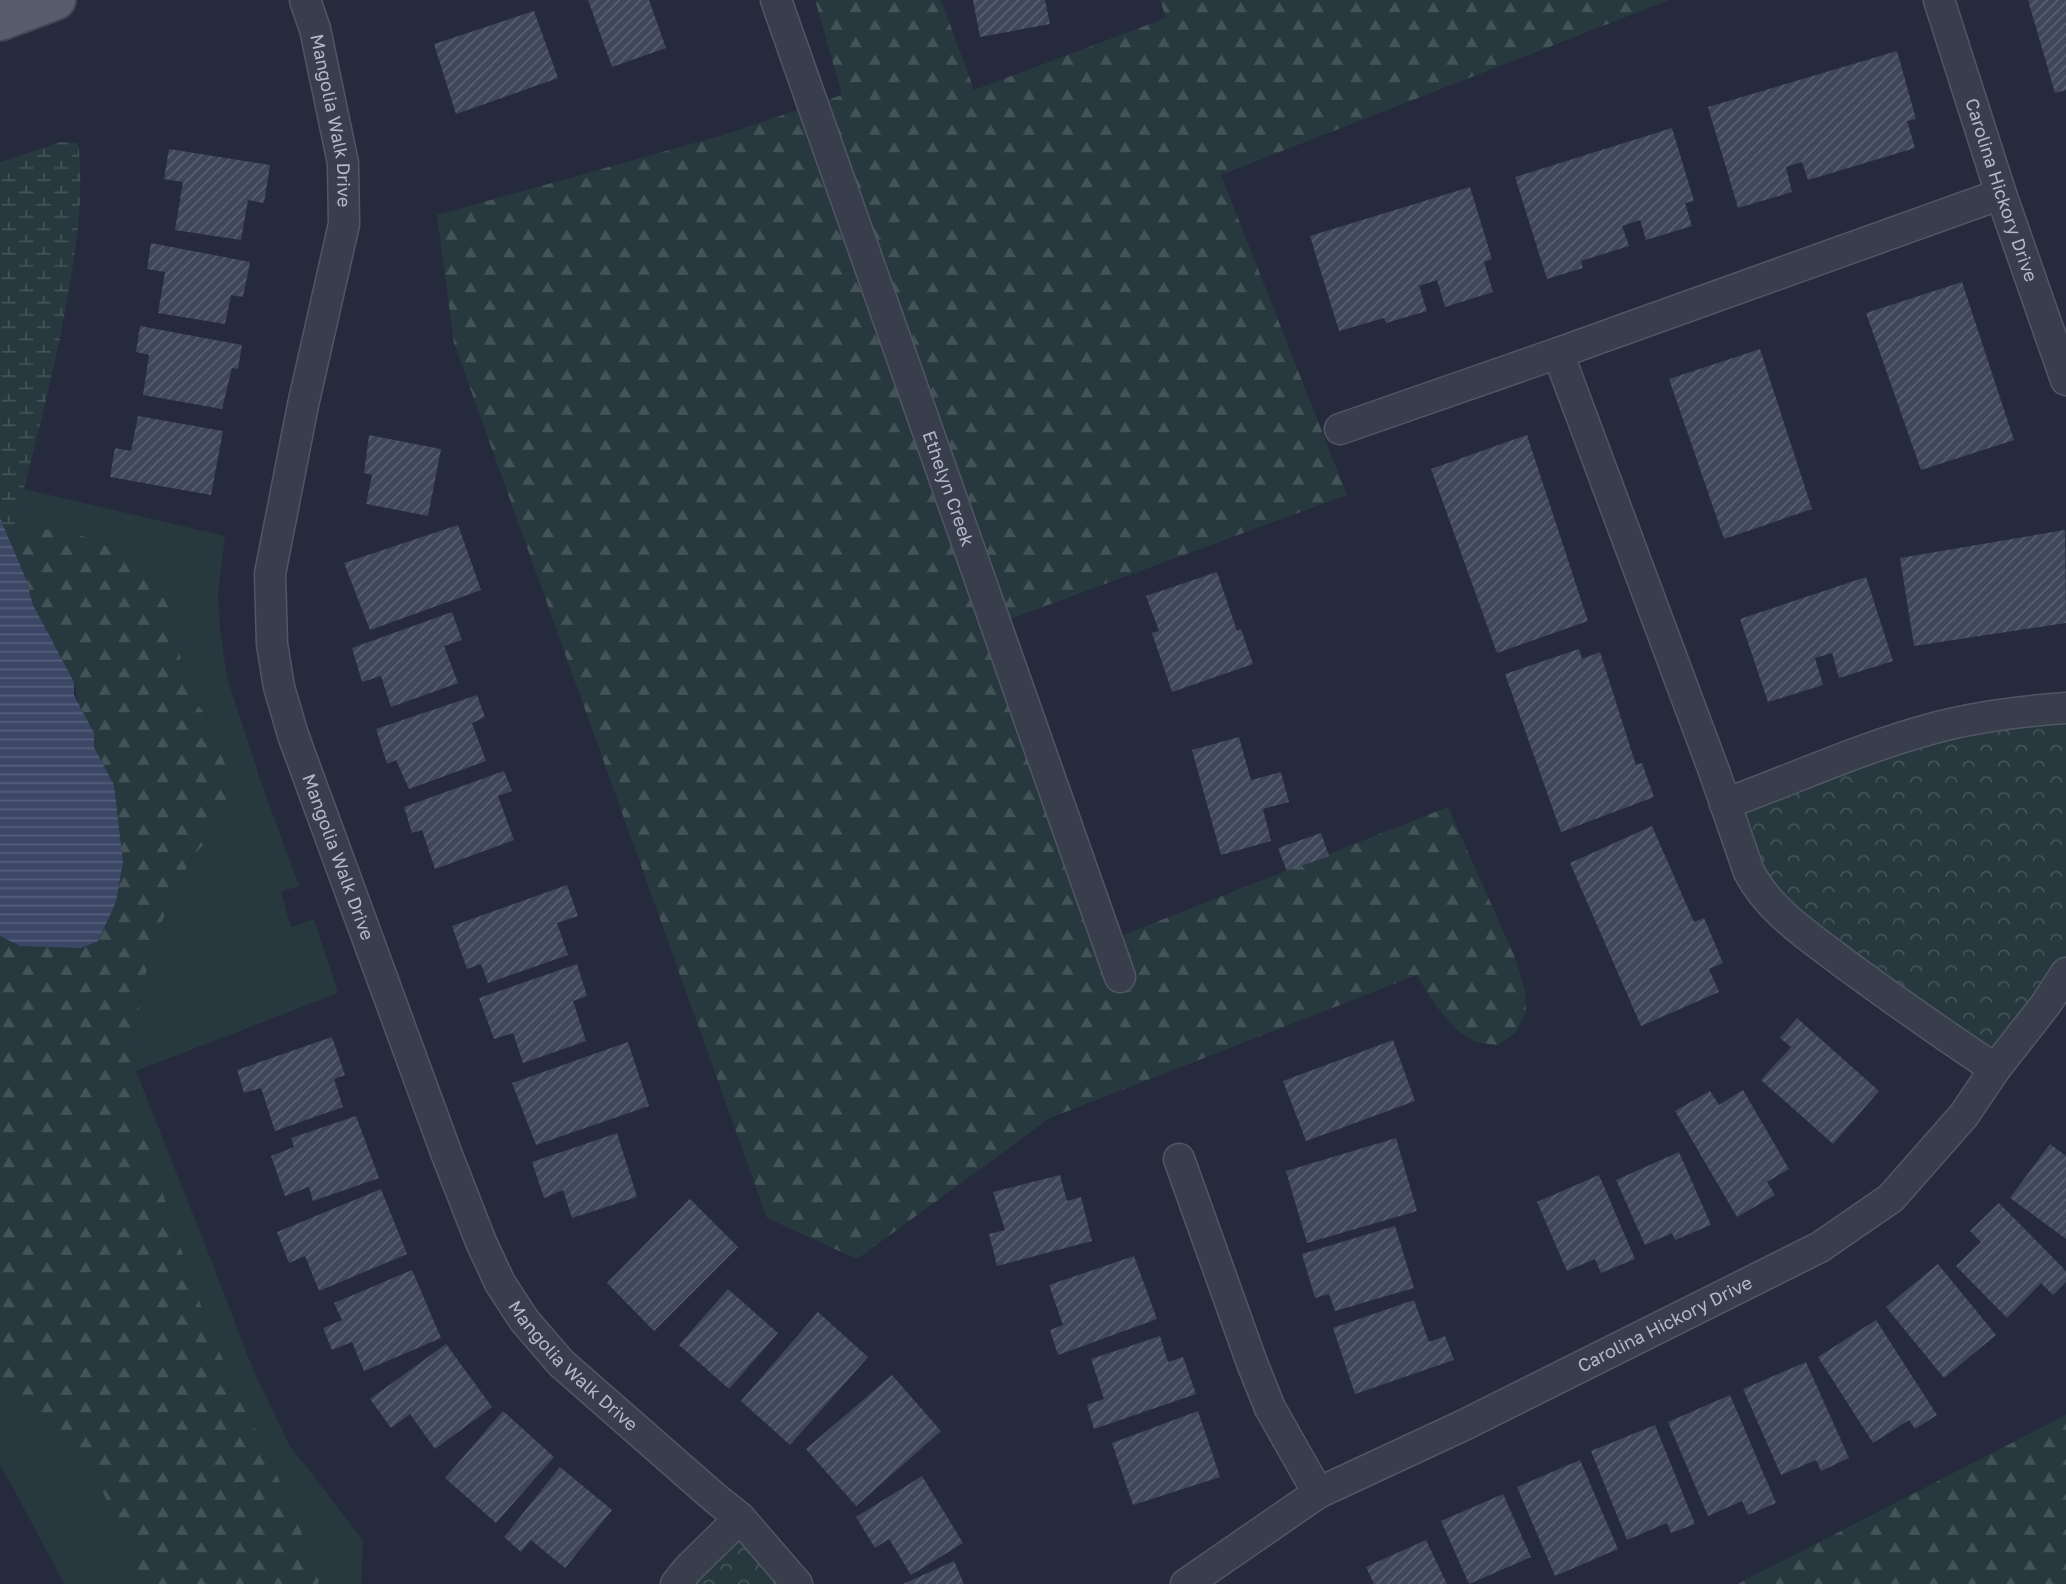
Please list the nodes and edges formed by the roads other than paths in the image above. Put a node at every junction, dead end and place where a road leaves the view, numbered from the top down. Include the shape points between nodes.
1 (56, 0) edge
2 (305, 0) edge
3 (776, 0) edge
4 (1939, 0) edge
5 (0, 20) edge
6 (2001, 194) junction
7 (1558, 353) junction
8 (2066, 380) edge
9 (1340, 429) dead end
10 (2066, 708) edge
11 (1725, 804) junction
12 (2066, 973) edge
13 (1121, 977) dead end
14 (1995, 1069) junction
15 (1179, 1159) dead end
16 (1318, 1493) junction
17 (740, 1518) junction
18 (676, 1584) edge
19 (797, 1584) edge
20 (1186, 1584) edge

1 - 5 main road
2 - 17 street, Mangolia Walk Drive via 343,163 344,224 270,573 272,645 282,699 447,1154 500,1283 561,1363
3 - 13 street, Ethelyn Creek
4 - 6 street, Carolina Hickory Drive
6 - 7 street
6 - 8 street, Carolina Hickory Drive
7 - 9 street
7 - 11 street
10 - 11 street via 1938,727 1864,750
11 - 14 street via 1749,872 1769,901 1908,1011
12 - 14 street, Carolina Hickory Drive
14 - 16 street, Carolina Hickory Drive via 1964,1115 1891,1198 1820,1247 1464,1426
15 - 16 street via 1265,1396
16 - 20 street, Carolina Hickory Drive
17 - 18 street
17 - 19 street, Mangolia Walk Drive

